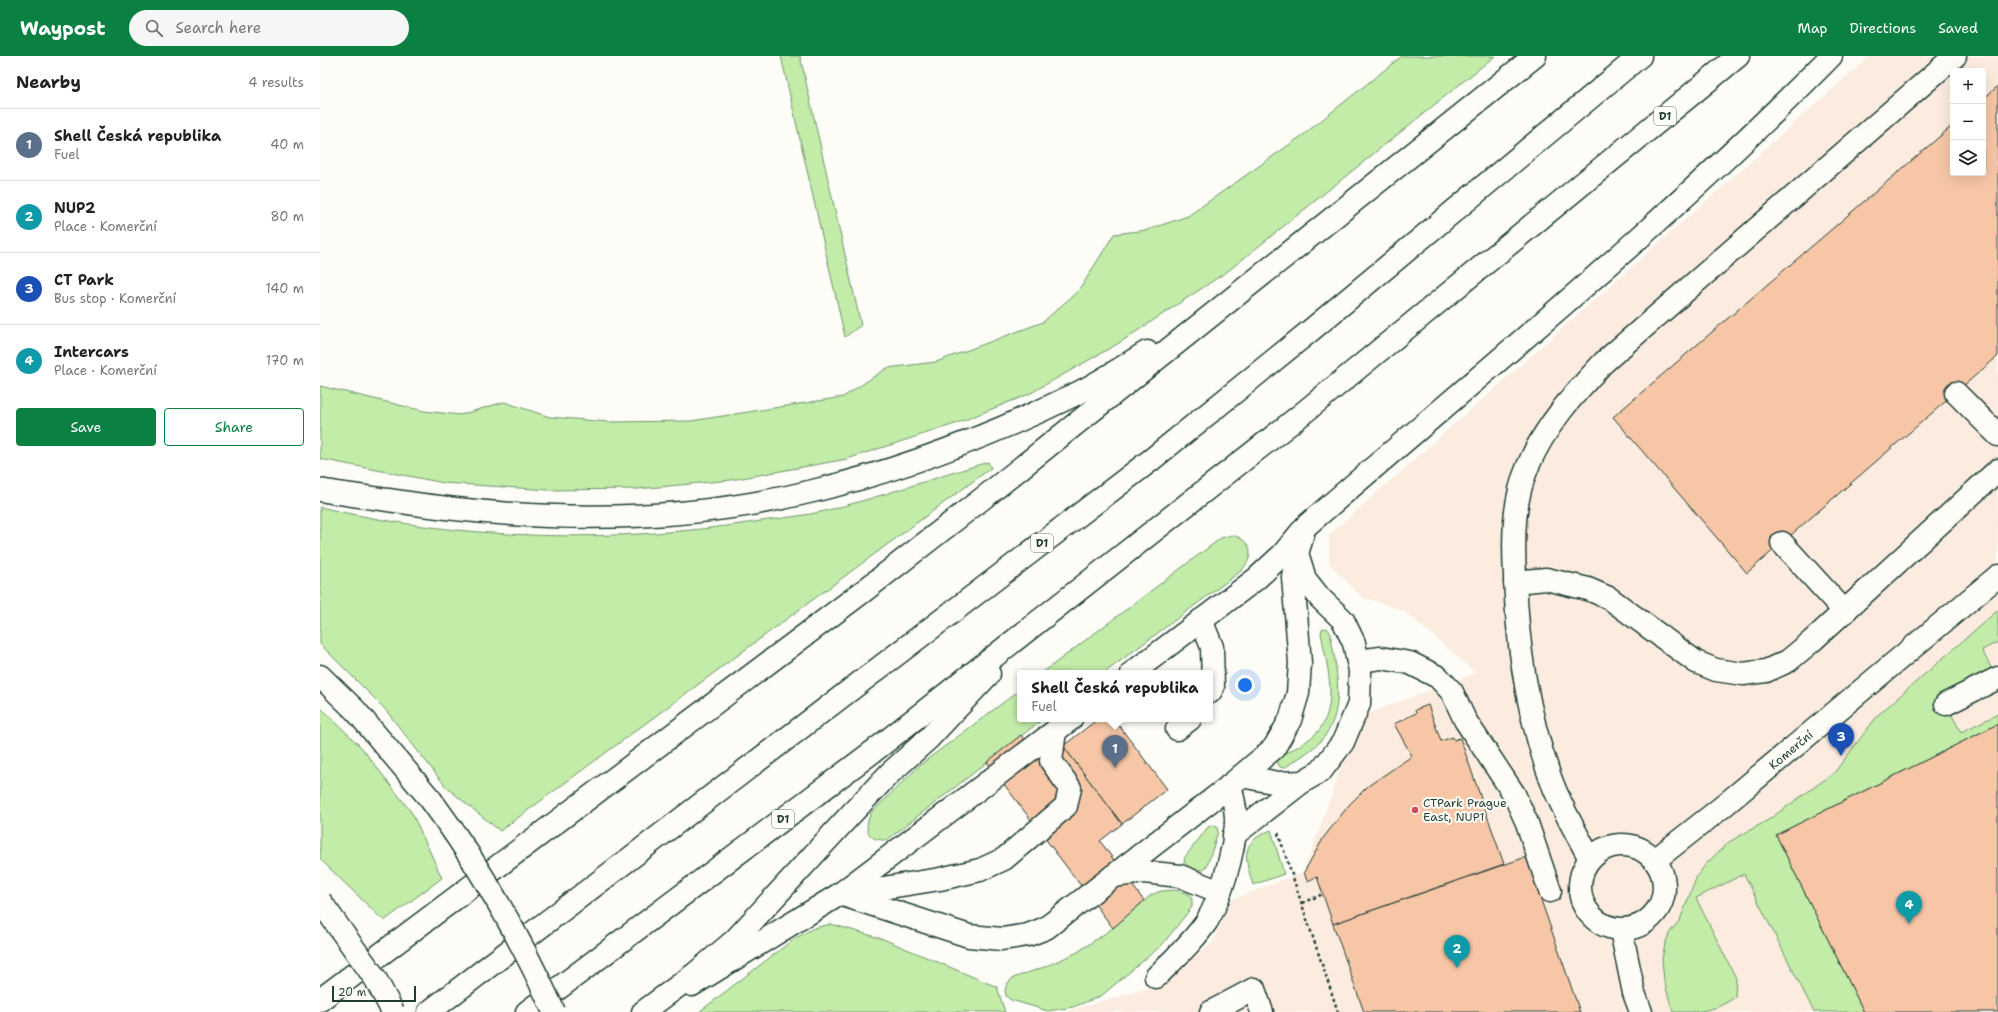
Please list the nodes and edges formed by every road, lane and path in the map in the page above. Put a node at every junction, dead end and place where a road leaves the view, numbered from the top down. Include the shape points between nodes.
1 (1535, 56) edge
2 (1640, 56) edge
3 (1738, 56) edge
4 (1831, 56) edge
5 (1955, 56) edge
6 (1219, 307) junction
7 (1956, 393) dead end
8 (1998, 435) edge
9 (1998, 470) edge
10 (320, 474) edge
11 (320, 490) edge
12 (421, 505) junction
13 (1306, 526) junction
14 (1782, 543) dead end
15 (1297, 553) junction
16 (1998, 576) edge
17 (1515, 582) junction
18 (1845, 612) junction
19 (1201, 620) junction
20 (1037, 622) junction
21 (1358, 661) junction
22 (1136, 670) edge
23 (1213, 670) edge
24 (320, 676) edge
25 (1998, 678) edge
26 (1946, 704) dead end
27 (1063, 725) edge
28 (1235, 781) junction
29 (1302, 782) junction
30 (1270, 808) junction
31 (1234, 835) junction
32 (1590, 859) junction
33 (1655, 860) junction
34 (1112, 877) junction
35 (1550, 891) dead end
36 (1220, 892) junction
37 (840, 894) junction
38 (1322, 894) dead end
39 (320, 901) edge
40 (1302, 903) junction
41 (1621, 930) junction
42 (1156, 977) dead end
43 (320, 1000) edge
44 (393, 1012) edge
45 (429, 1012) edge
46 (527, 1012) edge
47 (554, 1012) edge
48 (644, 1012) edge
49 (1211, 1012) edge
50 (1262, 1012) edge
51 (1338, 1012) edge
52 (1641, 1012) edge

1 - 6 main road via 1289,255
2 - 45 main road, D1 via 1151,460
3 - 20 main road, D1 via 1302,414
4 - 13 main road via 1785,103 1588,284
5 - 17 main road via 1604,362 1568,401 1543,435 1527,466 1516,506
6 - 12 main road via 1078,393 972,441 919,461 811,492 700,511 635,516 510,515
6 - 43 main road via 865,590
7 - 8 main road
9 - 18 main road
10 - 12 main road
11 - 12 main road
13 - 15 main road
13 - 19 main road via 1283,554 1256,579
14 - 18 main road
15 - 21 main road via 1305,579 1343,620 1354,643
15 - 28 main road via 1293,576 1300,663 1298,693 1290,720 1274,748
16 - 33 main road, Komerční via 1721,808
17 - 18 main road via 1546,579 1588,589 1609,598 1696,662 1716,670 1743,674 1766,671 1788,661
17 - 32 main road via 1520,661 1534,721 1550,778
19 - 22 main road
19 - 23 main road via 1212,647
20 - 46 main road, D1 via 879,747
20 - 48 main road via 929,738 889,774 735,940
21 - 29 main road via 1359,704 1343,742 1321,771
21 - 35 main road via 1380,658 1410,664 1438,677 1452,692 1465,720 1514,794 1527,823
24 - 47 main road, bridge via 356,711 456,833 500,905
25 - 26 main road
27 - 37 main road
27 - 37 main road via 1051,761 1070,788 1066,806 1004,859 980,870 940,879
28 - 29 main road
28 - 31 main road
28 - 34 main road
29 - 30 main road
30 - 31 main road
30 - 40 path
31 - 36 main road
32 - 33 main road via 1611,846 1623,844 1635,846
32 - 41 main road via 1579,884 1586,910 1595,921 1607,928
33 - 41 main road via 1662,872 1663,900 1657,912 1647,922 1635,928
34 - 36 main road via 1144,872 1180,876
34 - 37 main road via 1046,928 1028,935 1002,939 969,936
36 - 42 main road via 1208,919 1192,941
37 - 48 main road
38 - 40 path
39 - 44 main road, bridge via 375,978
40 - 51 path
41 - 52 main road via 1634,993
49 - 50 main road via 1254,988

